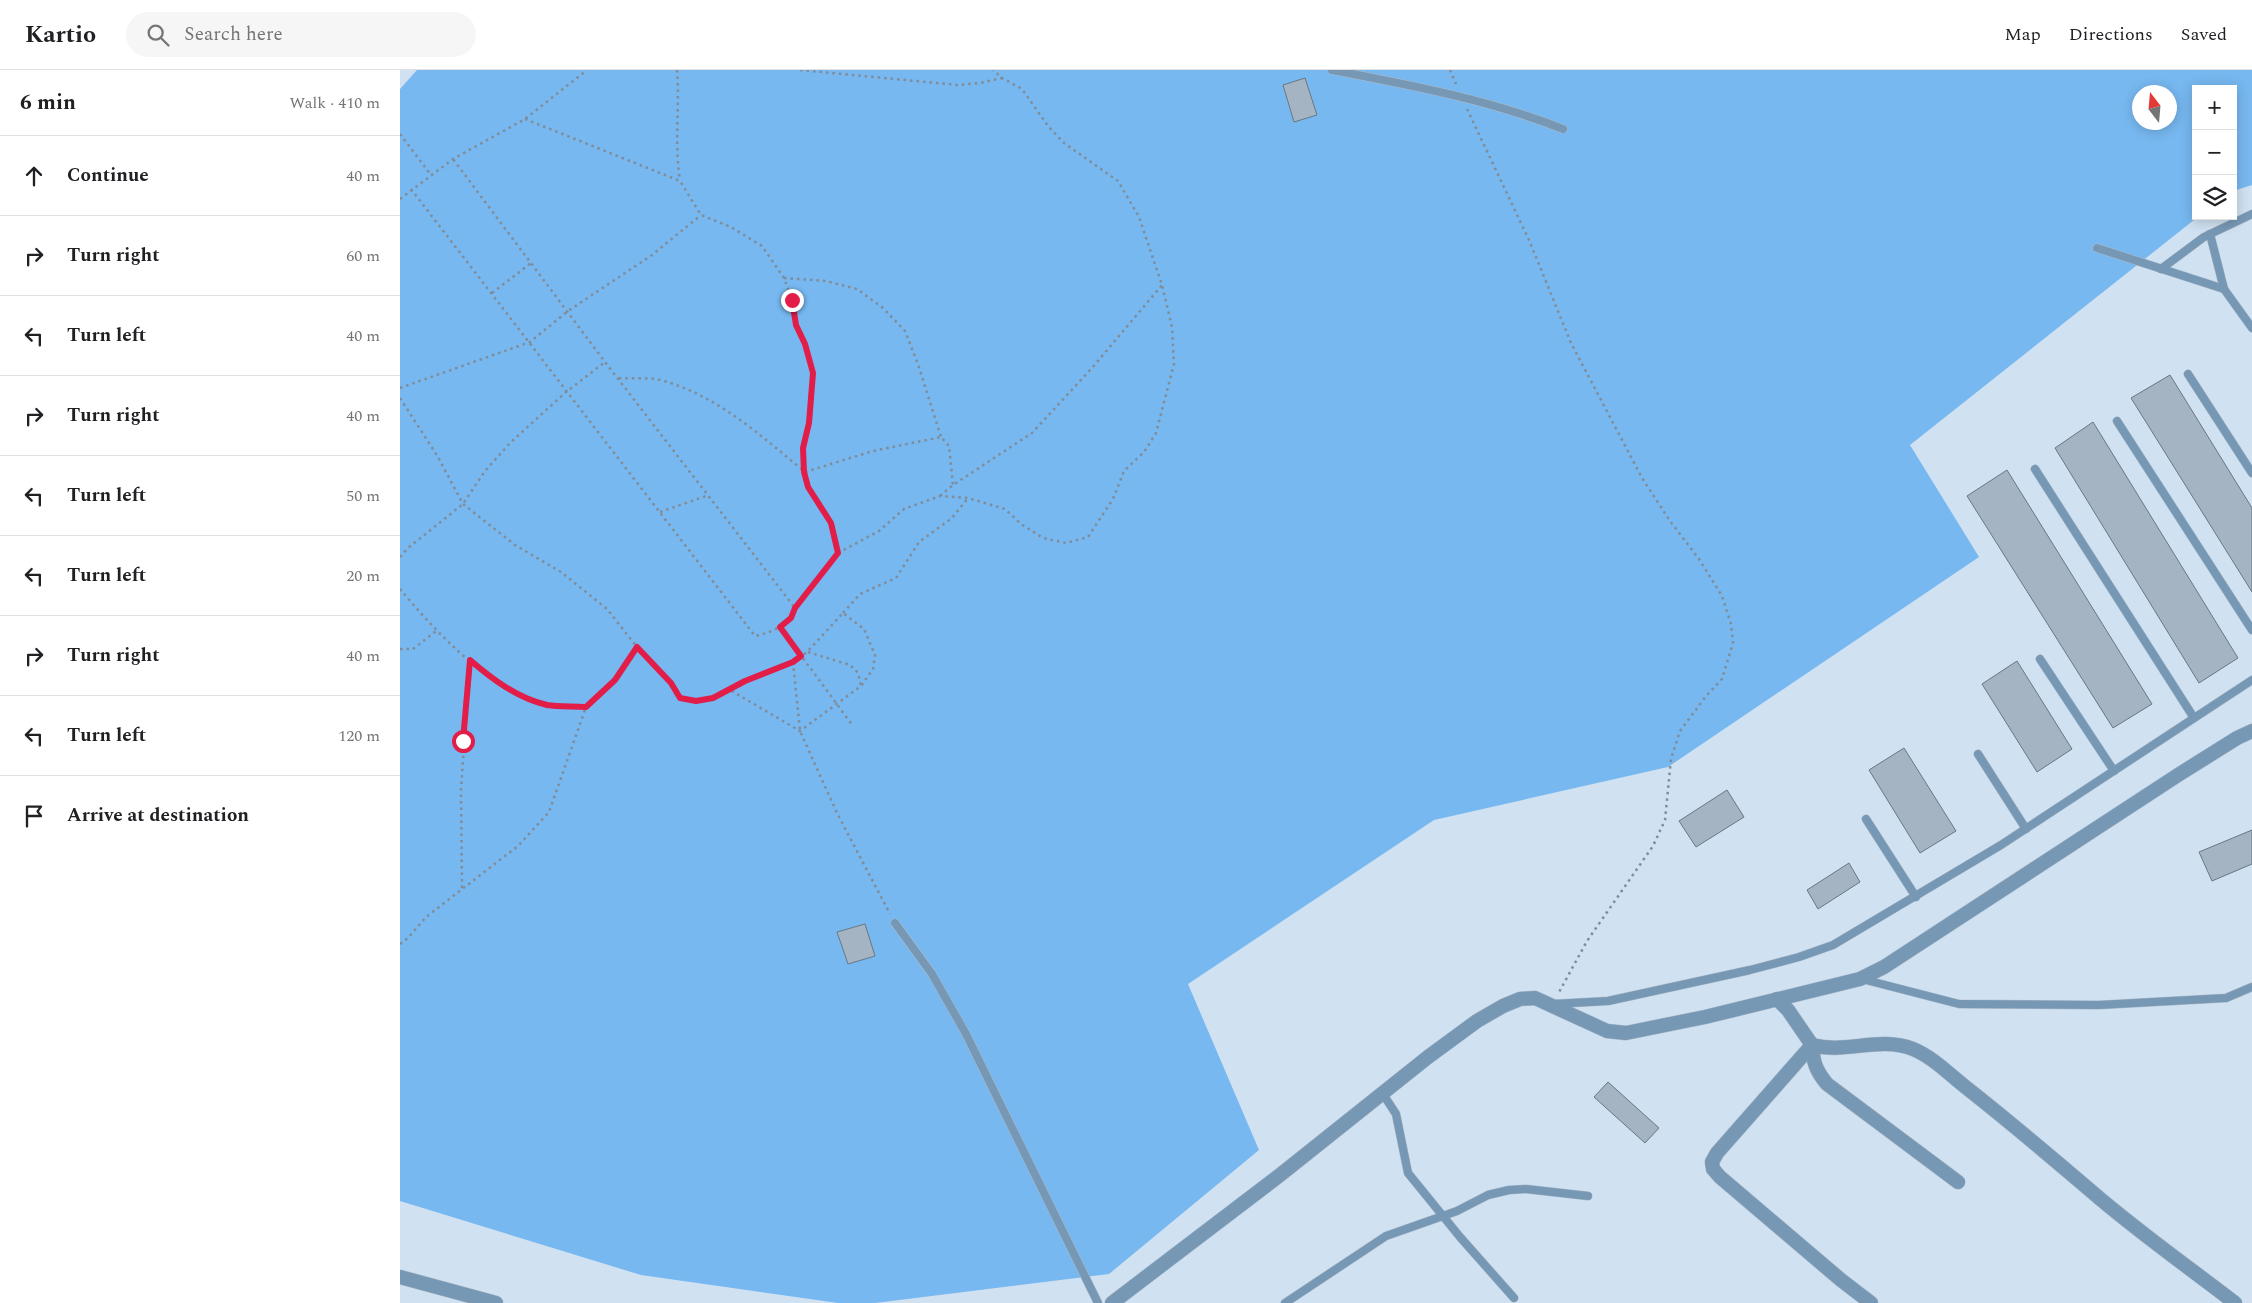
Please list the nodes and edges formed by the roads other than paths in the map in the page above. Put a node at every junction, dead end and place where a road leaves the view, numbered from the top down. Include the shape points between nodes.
1 (1332, 70) edge
2 (1564, 129) dead end
3 (2252, 214) edge
4 (2210, 234) junction
5 (2097, 248) dead end
6 (2161, 269) junction
7 (2224, 289) junction
8 (2252, 328) edge
9 (2188, 374) dead end
10 (2116, 421) dead end
11 (2036, 469) dead end
12 (2252, 473) edge
13 (2252, 630) edge
14 (2040, 659) dead end
15 (2252, 680) edge
16 (2194, 718) junction
17 (2252, 731) edge
18 (1978, 754) dead end
19 (2114, 771) junction
20 (1866, 819) dead end
21 (2026, 829) junction
22 (1916, 897) junction
23 (895, 923) road end
24 (1860, 979) junction
25 (2252, 987) edge
26 (1777, 999) junction
27 (1552, 1004) junction
28 (1812, 1045) junction
29 (1383, 1094) junction
30 (1958, 1182) dead end
31 (1588, 1196) dead end
32 (1444, 1216) junction
33 (400, 1277) edge
34 (1514, 1298) dead end
35 (496, 1303) edge
36 (1098, 1303) edge
37 (1112, 1303) edge
38 (1285, 1303) edge
39 (1871, 1303) edge
40 (2235, 1303) edge

1 - 2 lane via 1461,97 1526,114
3 - 4 lane
4 - 6 lane
4 - 7 lane
5 - 6 lane
6 - 7 lane
7 - 8 lane
9 - 12 lane
10 - 13 lane
11 - 16 lane
14 - 19 lane
15 - 16 lane
16 - 19 lane
17 - 24 street via 1884,967
18 - 21 lane
19 - 21 lane
20 - 22 lane
21 - 22 lane
22 - 27 lane via 1833,945 1799,957 1608,1001
23 - 36 lane via 932,974 966,1034
24 - 25 lane via 1959,1004 2099,1005 2226,998
24 - 26 street
26 - 27 street via 1626,1033 1606,1031
26 - 28 street
27 - 29 street via 1535,998 1520,999 1503,1006 1470,1026
28 - 30 street via 1817,1072 1827,1084
28 - 39 street via 1712,1162 1717,1173 1735,1190
28 - 40 street via 1839,1048 1893,1043 1921,1054
29 - 32 lane via 1396,1114 1408,1173
29 - 37 street
31 - 32 lane via 1509,1190 1488,1195
32 - 34 lane
32 - 38 lane via 1386,1236
33 - 35 street

